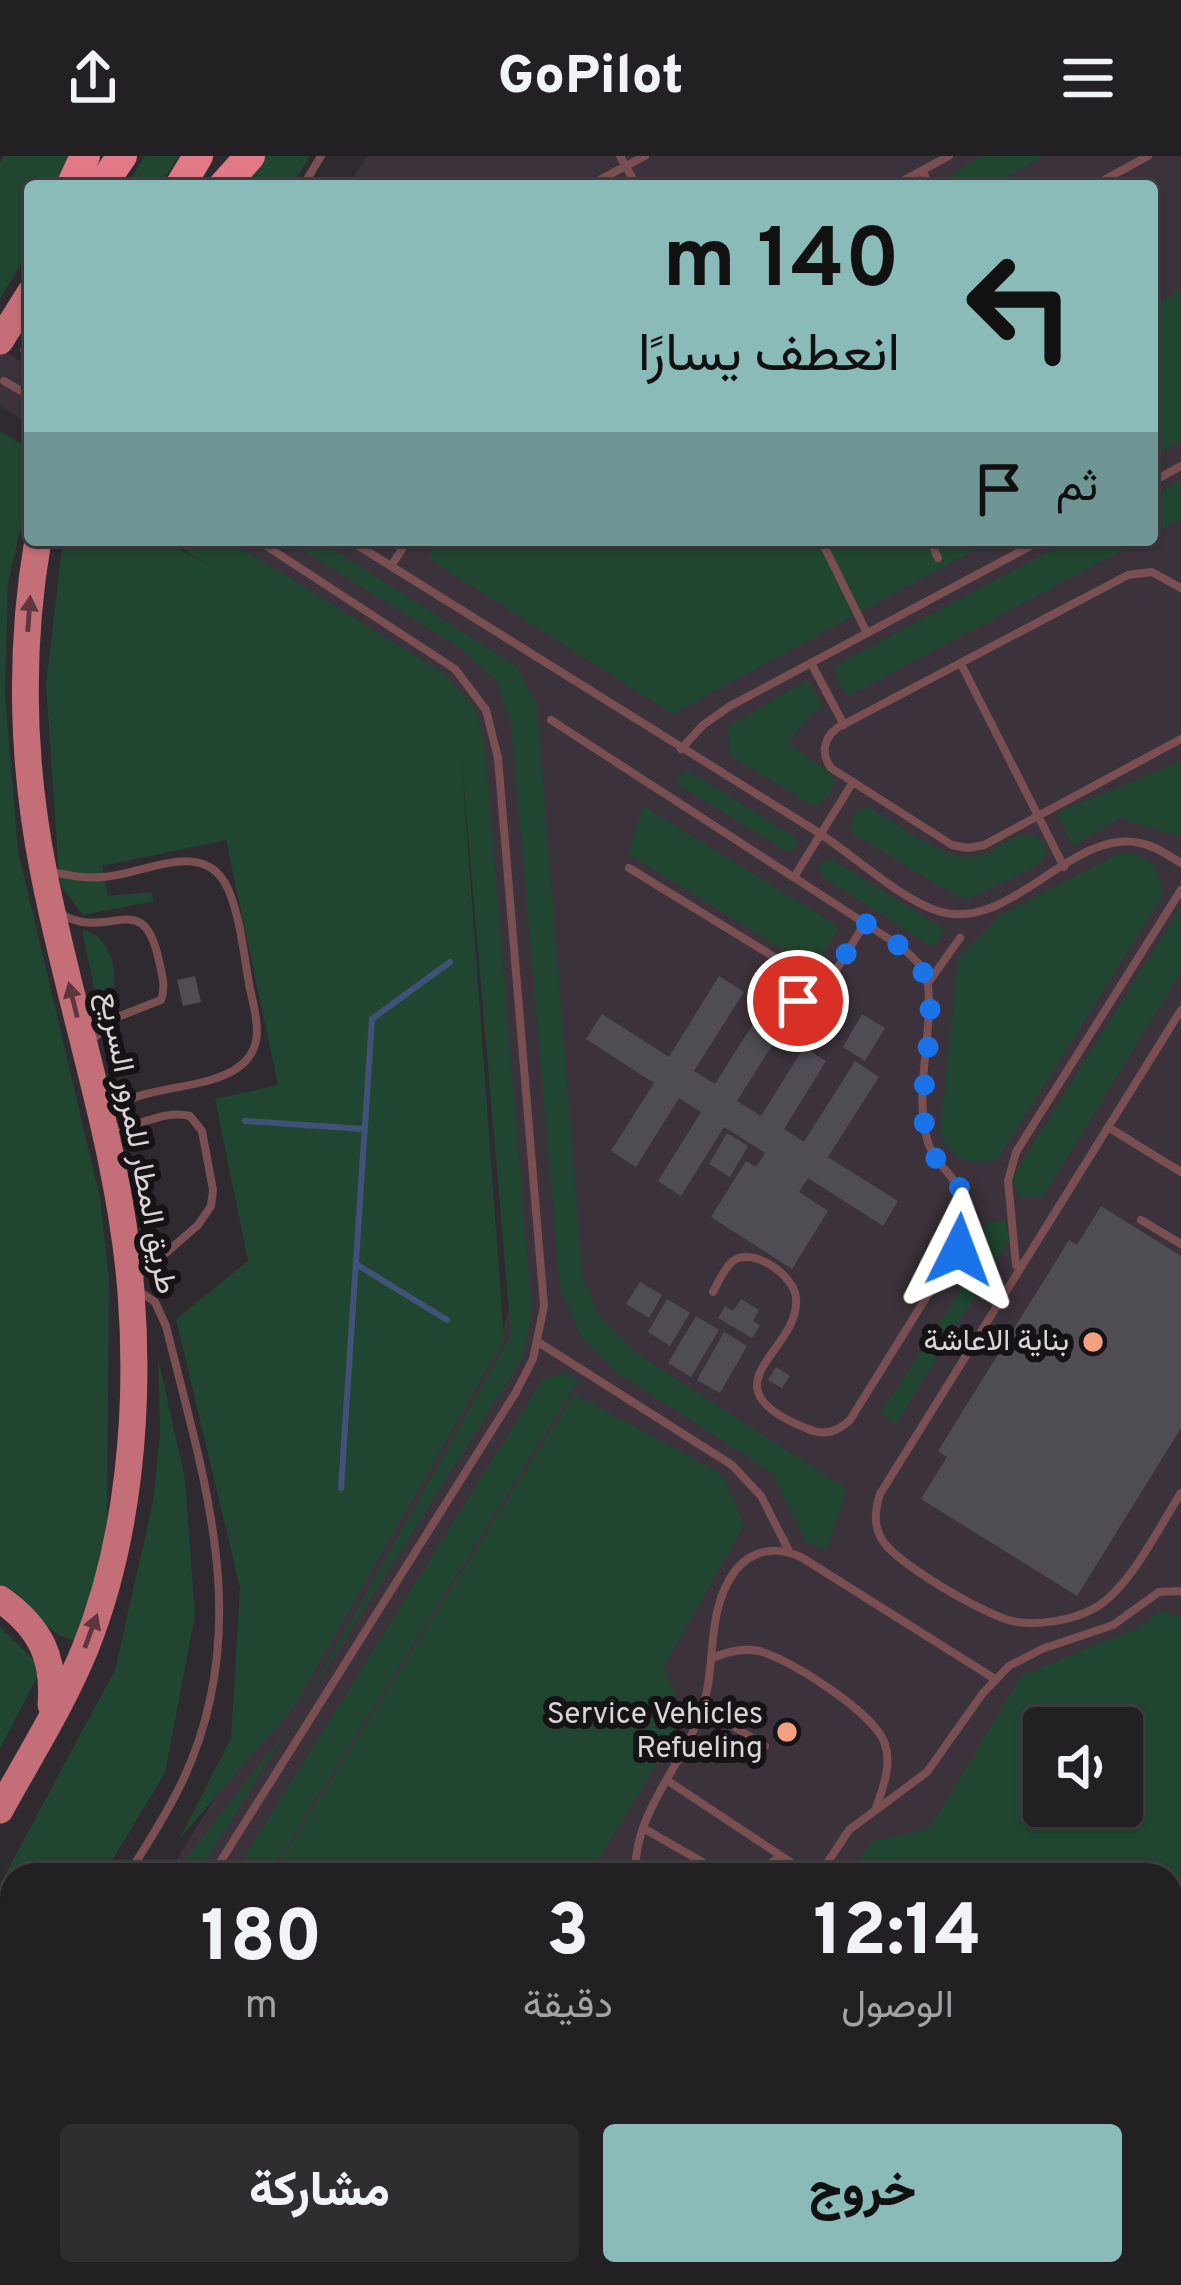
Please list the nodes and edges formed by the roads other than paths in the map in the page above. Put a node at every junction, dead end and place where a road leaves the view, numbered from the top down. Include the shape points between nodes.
1 (250, 156) edge
2 (620, 156) edge
3 (645, 156) edge
4 (949, 156) edge
5 (1148, 156) edge
6 (626, 166) junction
7 (922, 171) junction
8 (228, 180) edge
9 (599, 180) edge
10 (634, 180) edge
11 (905, 180) edge
12 (927, 180) edge
13 (1105, 180) edge
14 (4, 381) dead end
15 (24, 393) edge
16 (37, 546) edge
17 (266, 546) edge
18 (359, 546) edge
19 (404, 546) edge
20 (824, 546) edge
21 (933, 546) edge
22 (1031, 546) edge
23 (938, 558) dead end
24 (391, 566) junction
25 (1181, 589) edge
26 (867, 633) junction
27 (811, 663) junction
28 (961, 664) junction
29 (551, 720) dead end
30 (844, 725) junction
31 (1181, 739) edge
32 (681, 749) junction
33 (854, 782) junction
34 (1038, 815) junction
35 (821, 834) junction
36 (1181, 863) edge
37 (1064, 867) junction
38 (629, 868) dead end
39 (43, 870) junction
40 (794, 877) junction
41 (1181, 890) edge
42 (50, 904) junction
43 (865, 923) junction
44 (960, 938) dead end
45 (928, 985) junction
46 (1181, 1010) edge
47 (86, 1054) junction
48 (101, 1123) junction
49 (1108, 1127) junction
50 (1181, 1172) edge
51 (1141, 1220) dead end
52 (1181, 1244) edge
53 (1016, 1269) junction
54 (131, 1286) junction
55 (713, 1292) dead end
56 (538, 1342) junction
57 (1181, 1493) edge
58 (790, 1552) junction
59 (1181, 1591) edge
60 (0, 1600) edge
61 (713, 1658) junction
62 (994, 1679) junction
63 (703, 1707) junction
64 (44, 1732) junction
65 (765, 1746) dead end
66 (668, 1781) junction
67 (876, 1808) junction
68 (0, 1810) edge
69 (643, 1828) junction
70 (781, 1856) junction
71 (135, 1863) edge
72 (220, 1863) edge
73 (636, 1863) edge
74 (703, 1863) edge
75 (771, 1863) edge
76 (793, 1863) edge
77 (823, 1863) edge

1 - 8 highway
2 - 6 lane
3 - 6 lane
4 - 7 lane
5 - 13 lane
6 - 9 lane
6 - 10 lane
7 - 11 lane
7 - 12 lane
14 - 15 lane
39 -> 16 main road, طريق المطار للمرور السريع via 26,709
17 - 56 lane via 442,658 492,725 544,1288
18 - 24 lane
19 - 24 lane
20 - 26 lane
21 - 23 lane
22 - 26 lane
24 - 32 lane
25 - 28 lane via 1136,572
26 - 27 lane
27 - 30 lane
27 - 32 lane via 716,714
28 - 30 lane
28 - 34 lane
29 - 40 lane
30 - 33 lane via 826,739 824,755
31 - 34 lane
32 - 35 lane
33 - 34 lane via 959,848 984,845
33 - 35 lane
34 - 37 lane
35 - 37 lane via 942,913 982,911
35 - 40 lane
36 - 37 lane via 1121,841
38 - 43 lane via 796,971 814,996
39 - 42 main road, طريق المطار للمرور السريع
39 - 48 lane via 104,878 190,860 217,873 231,897 258,1025 249,1057 226,1073 127,1099
40 - 43 lane
41 - 53 lane via 1016,1152 1008,1181
47 -> 42 main road, طريق المطار للمرور السريع
42 - 47 lane via 85,924 137,920 154,938 161,1000 107,1023
43 - 45 lane via 912,955
44 - 45 lane
45 - 55 lane via 924,1128 961,1187 968,1219 850,1420 836,1431 812,1431 761,1398 761,1367 796,1306 786,1277 742,1257
46 - 49 lane
47 - 48 main road, طريق المطار للمرور السريع
48 - 54 main road, طريق المطار للمرور السريع
48 - 54 lane via 124,1128 165,1114 190,1116 202,1132 211,1206
49 - 50 lane
49 - 53 lane
51 - 52 lane
53 - 57 lane via 880,1494 875,1517 888,1549 1004,1619 1074,1616 1117,1590
64 -> 54 main road, طريق المطار للمرور السريع via 83,1654 112,1557 131,1424
54 - 71 lane via 155,1302 166,1326 217,1542 221,1622 199,1741
56 - 58 lane via 733,1465 773,1514
56 - 72 lane via 516,1392
58 - 61 lane via 766,1550 736,1569 716,1606
58 - 62 lane
59 - 62 lane via 1149,1596 1113,1625 1042,1649
60 - 64 main road via 44,1643 52,1680
61 - 63 lane
61 - 67 lane via 740,1650 769,1654 869,1718 888,1761
62 - 67 lane via 927,1772
63 - 65 lane
63 - 66 lane
64 - 68 main road, طريق المطار للمرور السريع
66 - 69 lane
66 - 70 lane
67 - 77 lane
69 - 73 lane
69 - 74 lane
70 - 75 lane
70 - 76 lane

